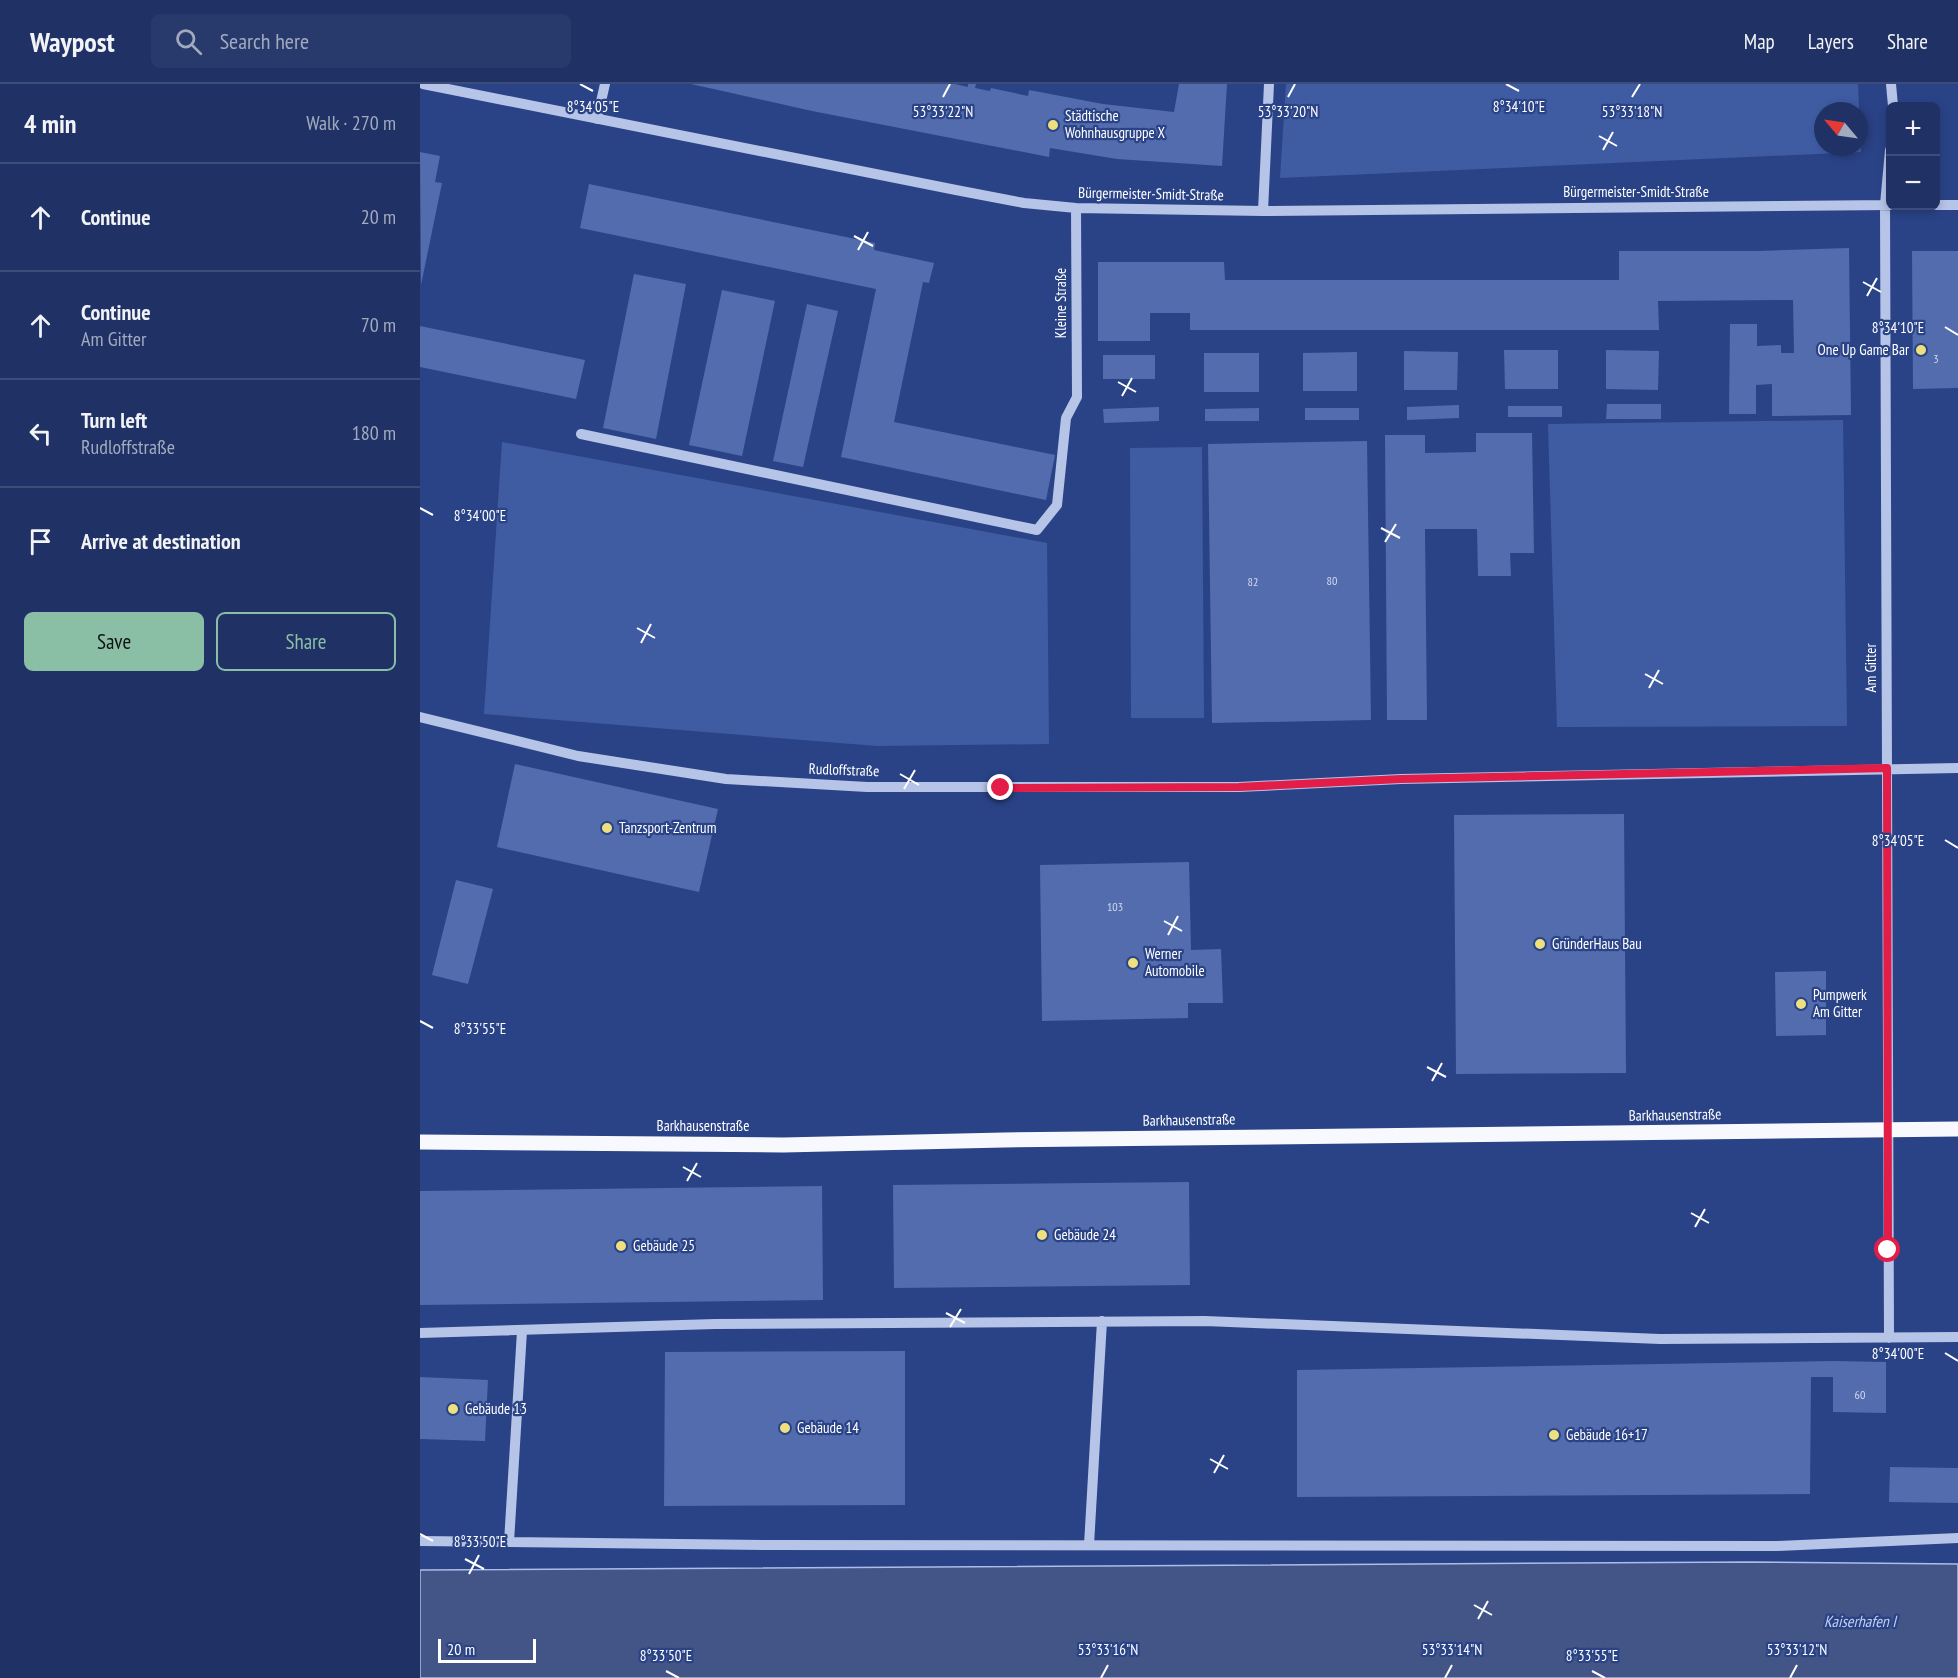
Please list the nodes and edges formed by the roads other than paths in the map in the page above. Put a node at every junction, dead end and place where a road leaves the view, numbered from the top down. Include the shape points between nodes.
1 (423, 84) edge
2 (604, 84) edge
3 (1269, 84) edge
4 (1891, 84) edge
5 (1893, 102) edge
6 (597, 119) junction
7 (1886, 205) edge
8 (1940, 205) edge
9 (1958, 205) edge
10 (1076, 208) junction
11 (1888, 210) edge
12 (1263, 211) junction
13 (581, 434) dead end
14 (420, 717) edge
15 (1887, 768) junction
16 (1958, 768) edge
17 (1958, 1129) edge
18 (1887, 1131) junction
19 (420, 1142) edge
20 (1102, 1321) junction
21 (522, 1331) junction
22 (420, 1333) edge
23 (1958, 1337) edge
24 (1889, 1338) junction
25 (1958, 1538) edge
26 (420, 1541) edge
27 (509, 1542) junction
28 (1089, 1545) junction

1 - 6 street, Bürgermeister-Smidt-Straße
2 - 6 street
3 - 12 street
4 - 5 street
6 - 10 street, Bürgermeister-Smidt-Straße via 1001,198
7 - 12 street, Bürgermeister-Smidt-Straße
8 - 9 street
10 - 12 street, Bürgermeister-Smidt-Straße
10 - 13 street, Kleine Straße via 1077,397 1066,418 1057,505 1037,530
11 - 15 street, Am Gitter
14 - 15 street, Rudloffstraße via 578,756 726,779 867,787 1239,787 1401,779
15 - 16 street, Rudloffstraße
15 - 18 street, Am Gitter
17 - 18 main road, Barkhausenstraße
18 - 19 main road, Barkhausenstraße via 783,1145
18 - 24 street, Am Gitter
20 - 21 street via 715,1324
20 - 24 street via 1205,1320 1660,1339
20 - 28 street
21 - 22 street
21 - 27 street
23 - 24 street
25 - 28 street via 1777,1546
26 - 27 street
27 - 28 street

